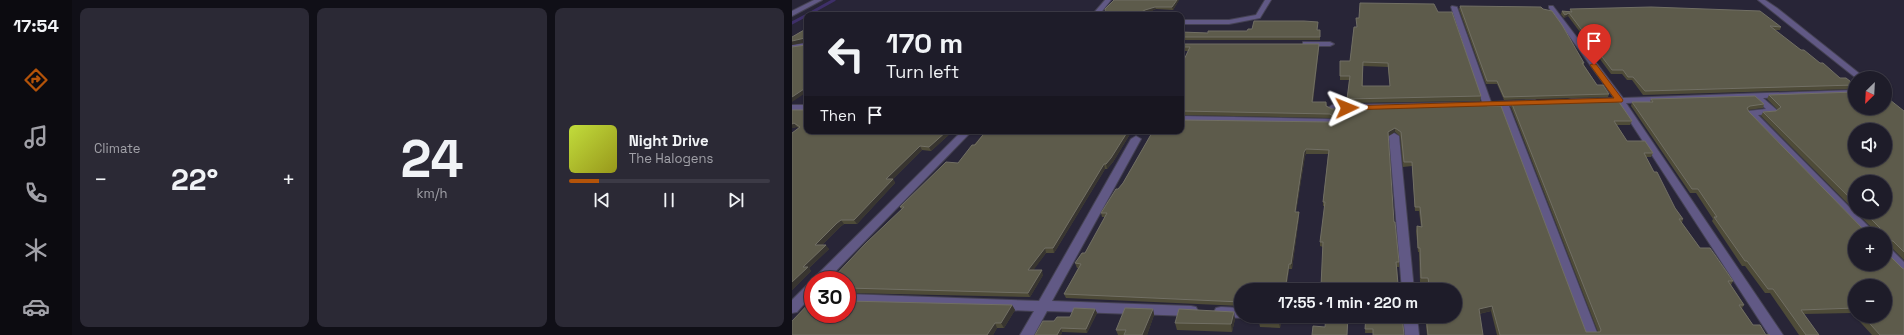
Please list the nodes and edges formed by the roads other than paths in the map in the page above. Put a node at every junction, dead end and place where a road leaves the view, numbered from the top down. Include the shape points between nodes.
1 (819, 0) edge
2 (1108, 0) edge
3 (1268, 0) edge
4 (1761, 0) edge
5 (1454, 7) dead end
6 (1552, 7) dead end
7 (1097, 12) edge
8 (792, 14) edge
9 (1184, 22) edge
10 (1298, 44) edge
11 (1330, 44) dead end
12 (804, 45) edge
13 (792, 46) edge
14 (1852, 71) edge
15 (1848, 92) edge
16 (1755, 95) junction
17 (1620, 100) junction
18 (1559, 102) edge
19 (1486, 103) junction
20 (1503, 103) junction
21 (1544, 103) edge
22 (792, 108) edge
23 (804, 108) edge
24 (1332, 108) edge
25 (1184, 119) edge
26 (1330, 122) edge
27 (964, 134) edge
28 (1394, 136) dead end
29 (1136, 139) dead end
30 (1863, 227) edge
31 (1892, 257) edge
32 (1904, 269) edge
33 (828, 271) edge
34 (1407, 283) edge
35 (802, 298) edge
36 (856, 299) edge
37 (1044, 304) junction
38 (792, 308) edge
39 (1234, 313) edge
40 (1411, 323) edge
41 (1027, 335) edge
42 (1412, 335) edge
43 (1590, 335) edge
44 (1776, 335) edge

1 - 8 street
2 - 7 street
3 - 9 street via 1258,17 1229,22
4 - 14 street
5 - 19 street
6 - 17 street
10 - 11 street
12 - 13 street
15 - 16 street
16 - 17 street
16 - 30 street via 1774,111 1750,113
17 - 18 street
17 - 44 street
19 - 20 street
19 - 24 street
20 - 21 street
20 - 43 street
22 - 23 street
25 - 26 street
27 - 33 street
28 - 34 street
29 - 37 street
31 - 32 street
35 - 38 street
36 - 37 street
37 - 39 street
37 - 41 street
40 - 42 street

